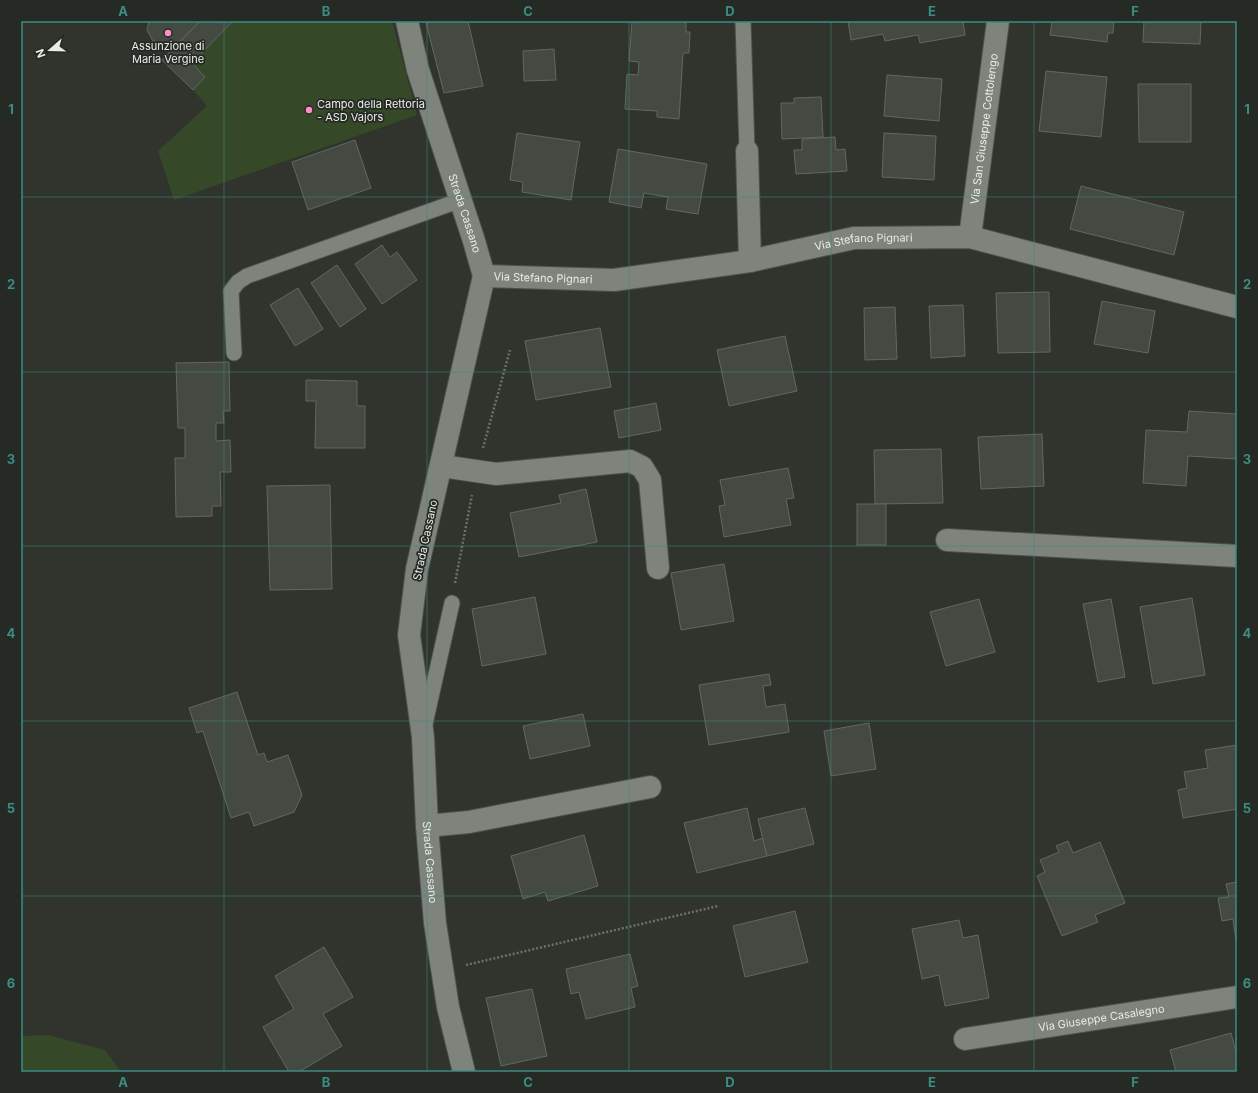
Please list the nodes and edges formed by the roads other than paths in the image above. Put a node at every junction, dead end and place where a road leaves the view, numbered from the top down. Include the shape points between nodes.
1 (407, 21) edge
2 (743, 21) edge
3 (998, 21) edge
4 (747, 151) joint
5 (460, 200) junction
6 (970, 237) junction
7 (750, 261) junction
8 (484, 276) junction
9 (1237, 307) edge
10 (234, 353) dead end
11 (442, 466) junction
12 (948, 540) dead end
13 (1237, 556) edge
14 (658, 568) dead end
15 (452, 603) dead end
16 (423, 737) junction
17 (650, 787) dead end
18 (427, 826) junction
19 (1237, 997) edge
20 (965, 1039) dead end
21 (464, 1072) edge

1 - 5 street, Strada Cassano via 418,70
2 - 4 lane
3 - 6 street, Via San Giuseppe Cottolengo
4 - 7 street
5 - 8 street, Strada Cassano
5 - 10 lane via 247,276 238,282 231,291
6 - 7 street, Via Stefano Pignari via 854,238
6 - 9 street, Via Stefano Pignari
7 - 8 street, Via Stefano Pignari via 614,280
8 - 11 street, Strada Cassano
11 - 14 street via 496,474 630,460 642,467 650,480
11 - 16 street, Strada Cassano via 417,569 410,635
12 - 13 street
15 - 16 lane
16 - 18 street, Strada Cassano
17 - 18 street via 469,822
18 - 21 street, Strada Cassano via 435,923 442,970
19 - 20 street, Via Giuseppe Casalegno

